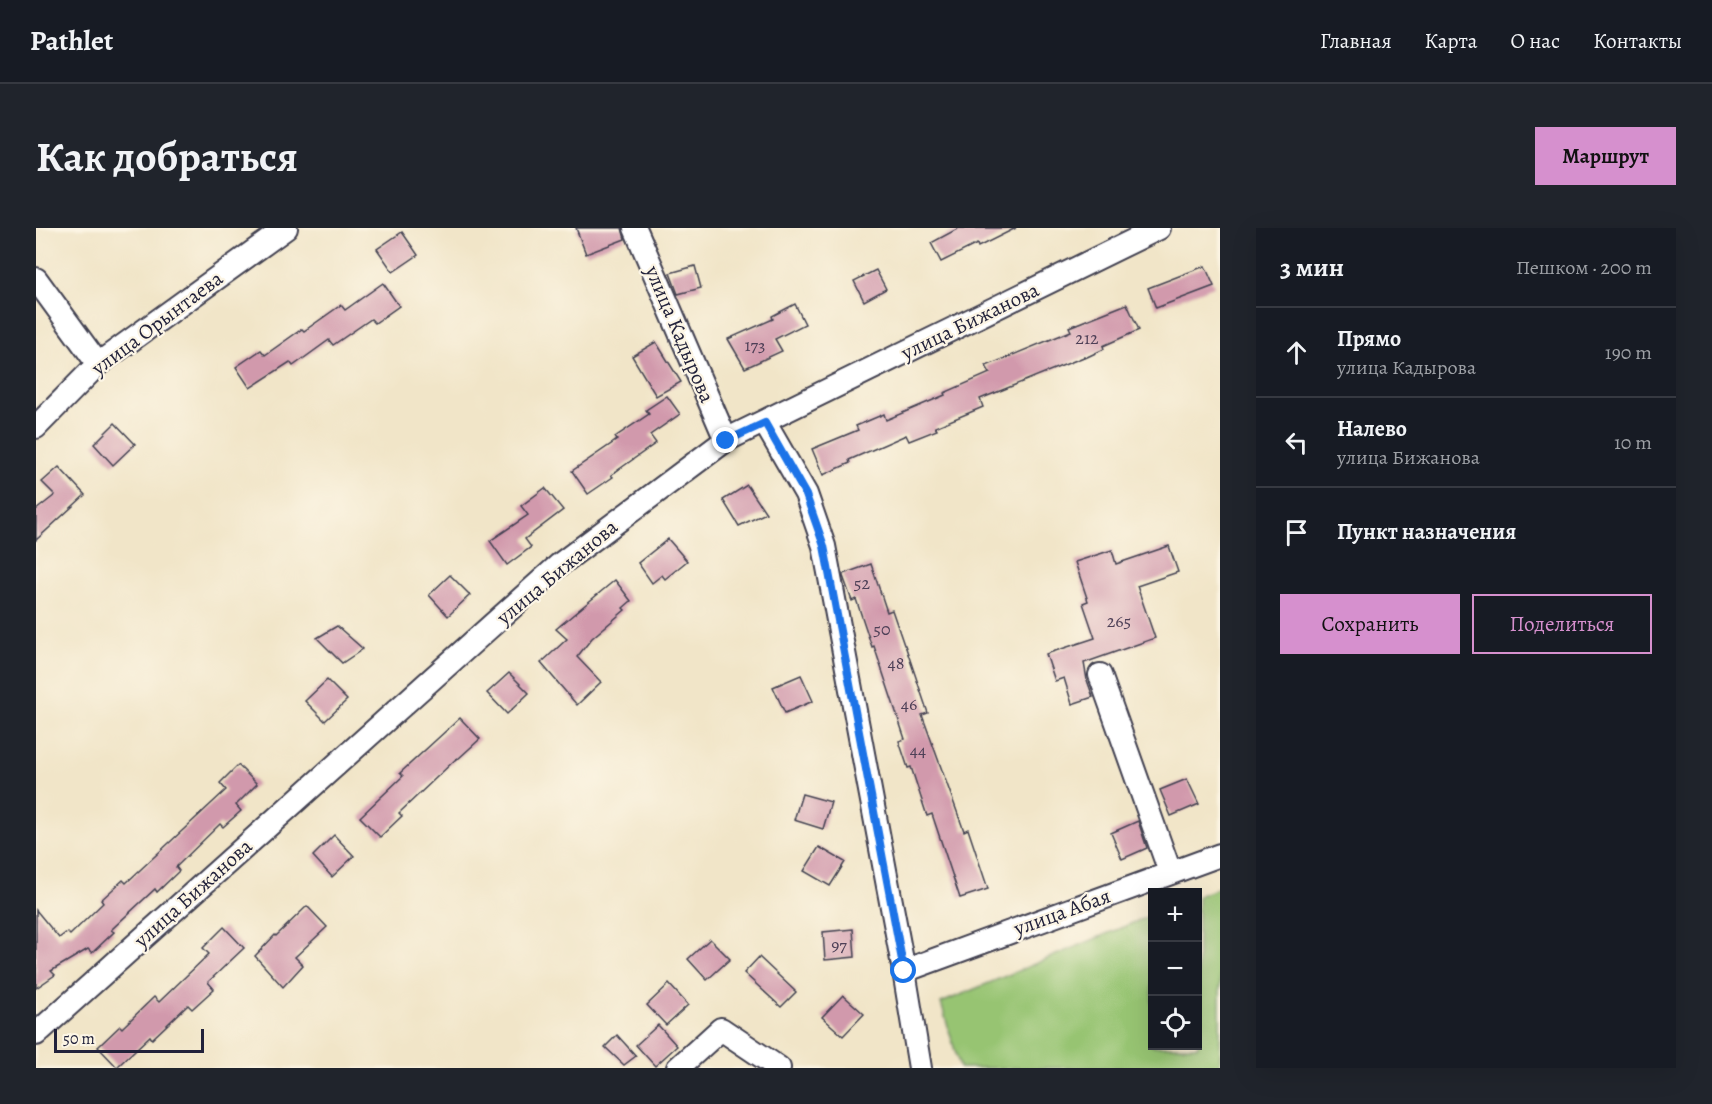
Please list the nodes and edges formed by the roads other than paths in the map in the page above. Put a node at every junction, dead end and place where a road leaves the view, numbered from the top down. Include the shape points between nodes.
1 (286, 228) edge
2 (635, 228) edge
3 (1159, 228) edge
4 (36, 279) edge
5 (98, 364) junction
6 (765, 423) junction
7 (36, 427) edge
8 (726, 441) junction
9 (1100, 675) dead end
10 (1220, 855) edge
11 (1170, 872) junction
12 (904, 971) junction
13 (36, 1034) edge
14 (678, 1068) edge
15 (779, 1068) edge
16 (920, 1068) edge

1 - 5 street, улица Орынтаева
2 - 8 street, улица Кадырова
3 - 6 street, улица Бижанова
4 - 5 street
5 - 7 street, улица Орынтаева
6 - 8 street, улица Бижанова
6 - 12 street via 806,495 824,546
8 - 13 street, улица Бижанова via 559,565
9 - 11 street
10 - 11 street, улица Абая
11 - 12 street, улица Абая
12 - 16 street
14 - 15 street via 721,1029

